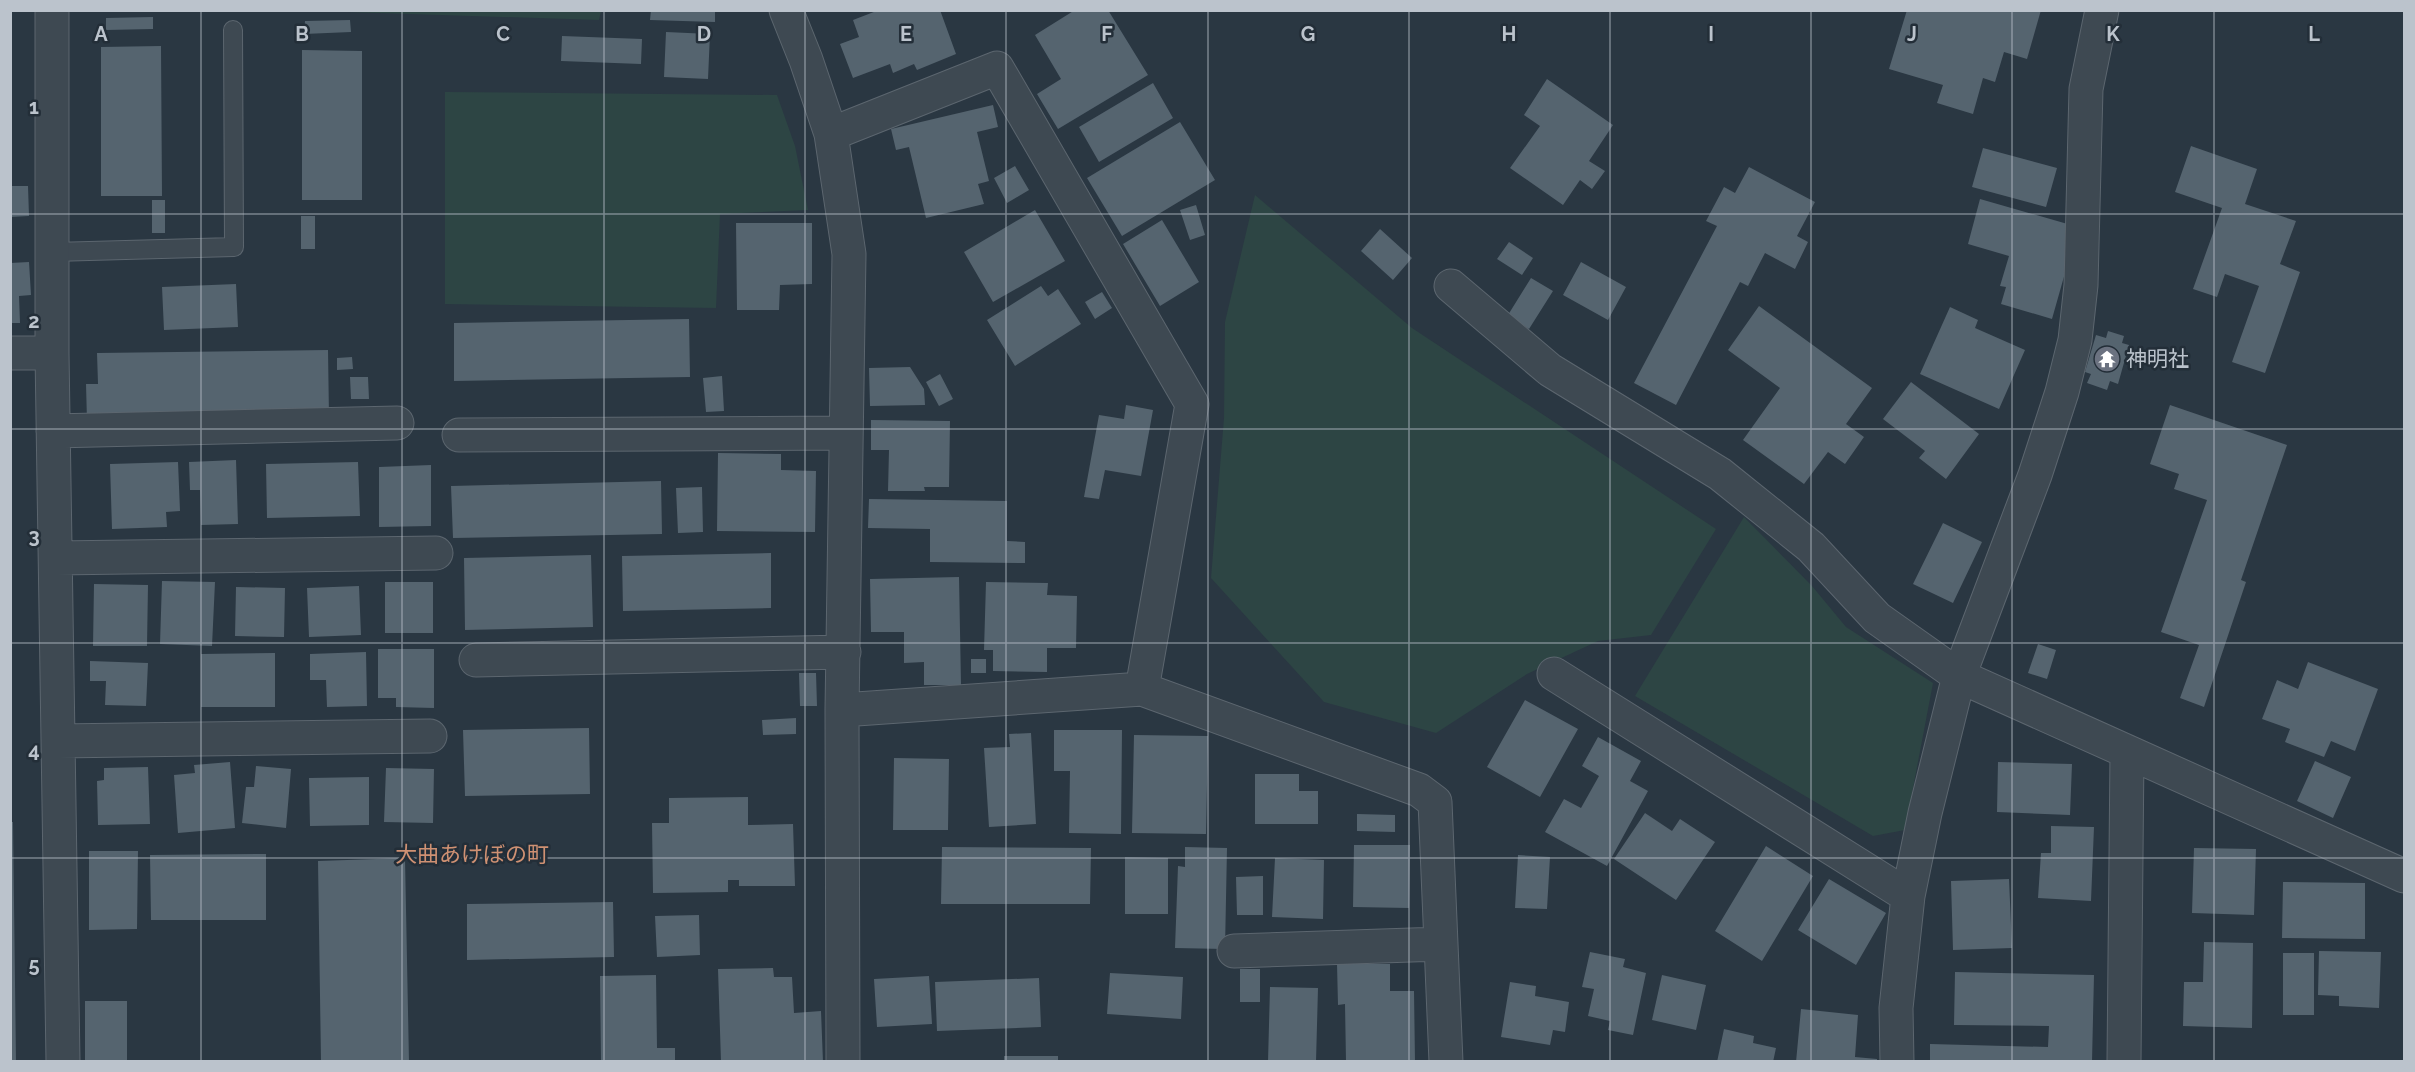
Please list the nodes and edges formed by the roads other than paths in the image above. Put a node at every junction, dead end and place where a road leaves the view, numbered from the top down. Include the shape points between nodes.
1 (52, 10) edge
2 (786, 10) edge
3 (2102, 10) edge
4 (233, 30) dead end
5 (831, 134) junction
6 (53, 252) junction
7 (1451, 286) dead end
8 (10, 353) edge
9 (52, 353) junction
10 (397, 423) dead end
11 (53, 431) junction
12 (846, 433) junction
13 (459, 435) dead end
14 (436, 553) dead end
15 (56, 558) junction
16 (844, 652) junction
17 (476, 660) dead end
18 (1554, 674) dead end
19 (1959, 676) junction
20 (1142, 689) junction
21 (842, 711) junction
22 (430, 736) dead end
23 (58, 741) junction
24 (2127, 753) junction
25 (2404, 876) edge
26 (1908, 896) junction
27 (1441, 944) junction
28 (1234, 951) dead end
29 (1449, 1061) edge
30 (63, 1062) edge
31 (843, 1062) edge
32 (1897, 1062) edge
33 (2124, 1062) edge

1 - 6 street
2 - 5 street
3 - 19 street via 2086,89 2081,285 2075,340 2035,475
4 - 6 lane via 234,247
5 - 12 street via 849,254
5 - 20 street via 997,68 1192,404
6 - 9 street
7 - 19 street via 1550,370 1720,474 1811,547 1877,618
8 - 9 street
9 - 11 street
10 - 11 street
11 - 15 street
12 - 13 street
12 - 16 street
14 - 15 street
15 - 23 street
16 - 17 street
16 - 21 street
18 - 26 street
19 - 24 street
19 - 26 street
20 - 21 street
20 - 27 street via 1419,790 1435,802
21 - 31 street
22 - 23 street
23 - 30 street
24 - 25 street
24 - 33 street
26 - 32 street via 1896,1008
27 - 28 street
27 - 29 street

